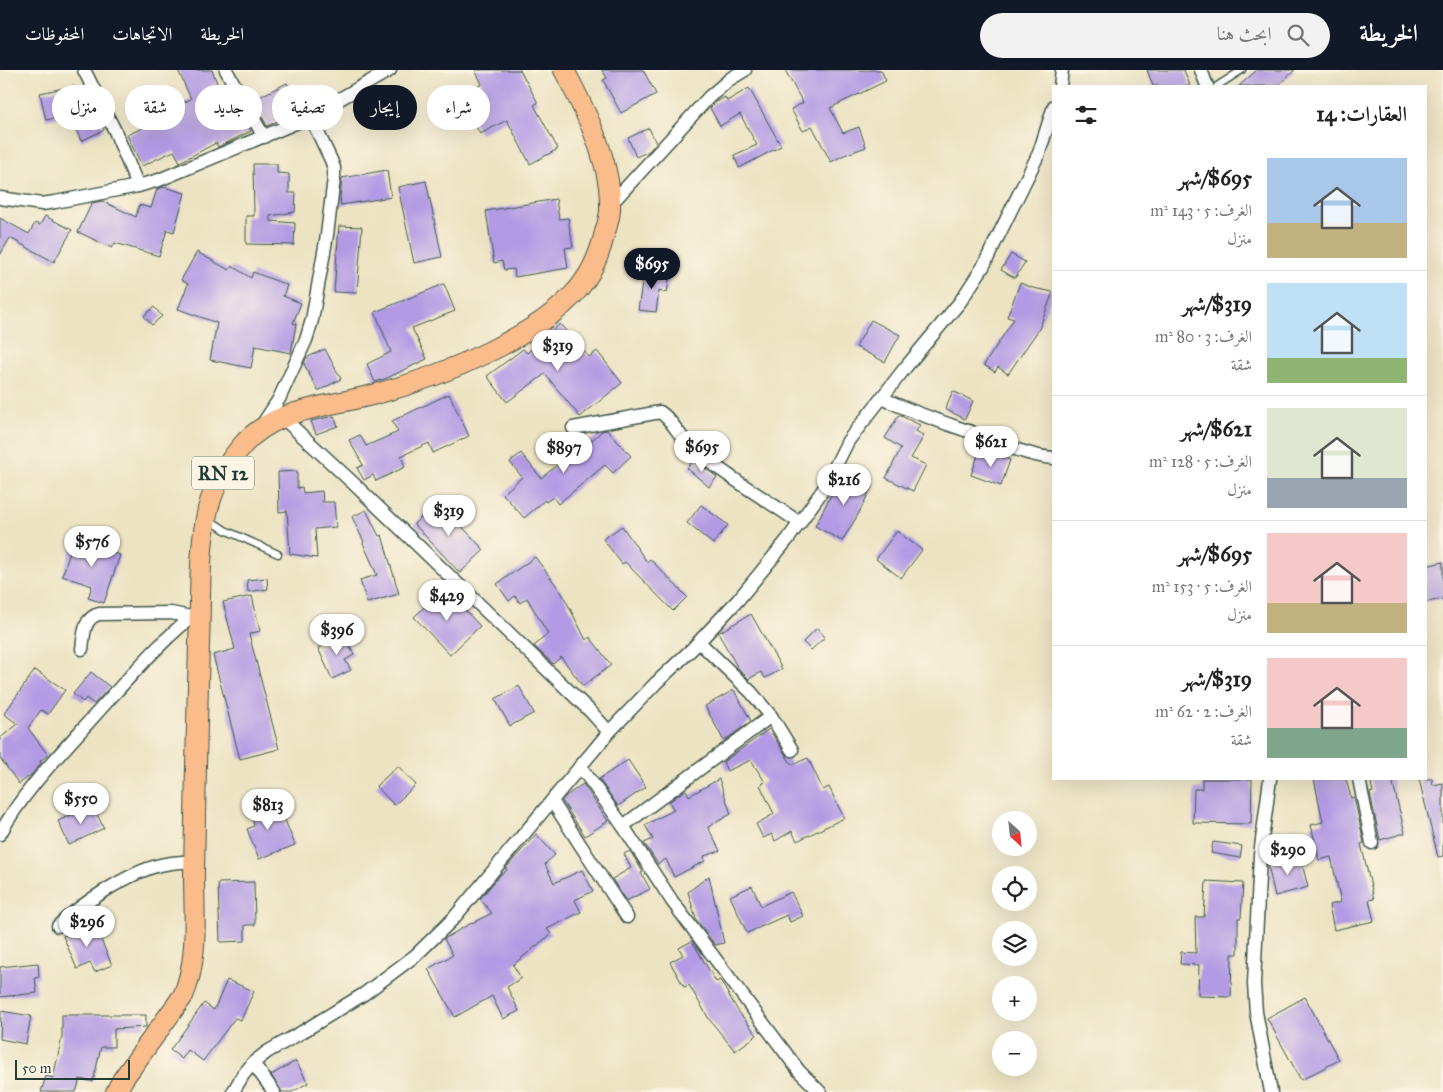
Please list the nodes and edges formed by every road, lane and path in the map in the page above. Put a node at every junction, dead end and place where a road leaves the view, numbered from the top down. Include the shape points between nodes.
1 (84, 70) edge
2 (226, 70) edge
3 (390, 70) edge
4 (564, 70) edge
5 (745, 70) edge
6 (1062, 70) edge
7 (1201, 70) edge
8 (1242, 70) edge
9 (1060, 85) edge
10 (1207, 85) edge
11 (1219, 85) edge
12 (343, 97) edge
13 (1052, 112) edge
14 (279, 130) edge
15 (317, 130) edge
16 (264, 137) junction
17 (138, 186) junction
18 (0, 198) edge
19 (610, 204) junction
20 (882, 398) junction
21 (282, 417) junction
22 (573, 428) dead end
23 (259, 431) junction
24 (1052, 458) edge
25 (207, 518) junction
26 (800, 523) junction
27 (278, 554) dead end
28 (196, 614) junction
29 (699, 642) junction
30 (82, 649) dead end
31 (771, 716) junction
32 (609, 732) junction
33 (792, 750) dead end
34 (580, 766) junction
35 (1270, 780) edge
36 (1359, 780) edge
37 (552, 801) junction
38 (623, 826) junction
39 (0, 834) edge
40 (1372, 843) dead end
41 (194, 861) junction
42 (627, 917) dead end
43 (58, 926) dead end
44 (253, 1063) junction
45 (116, 1092) edge
46 (233, 1092) edge
47 (274, 1092) edge
48 (820, 1092) edge
49 (1272, 1092) edge

1 - 17 street
2 - 16 street
3 - 12 street
4 - 19 main road, RN 12 via 595,137
5 - 19 street via 730,78 709,97
6 - 9 street
7 - 10 street
8 - 11 lane
13 - 20 street via 1039,153 983,268 960,302
14 - 16 street
15 - 23 street via 334,168 334,178 312,320 279,399
16 - 17 street
17 - 18 street via 42,204
19 - 21 main road, RN 12 via 608,223 597,258 584,282 549,316 512,340 420,382
20 - 24 street via 910,412 1039,457
20 - 26 street via 848,441 825,487
21 - 23 main road, RN 12
21 - 32 street via 592,712
22 - 26 street via 660,412 668,417 690,446
23 - 25 main road, RN 12 via 242,447 221,476
25 - 27 lane via 225,530
25 - 28 main road, RN 12
26 - 29 street via 738,600
28 - 30 street via 98,614 87,623
28 - 39 street via 132,674 65,748 10,814
28 - 41 main road, RN 12
29 - 31 street
29 - 32 street
31 - 33 street
31 - 38 street
32 - 34 street
34 - 37 street
34 - 38 street
35 - 49 street via 1260,855 1254,984 1256,1012
36 - 40 street
37 - 42 street
37 - 44 street via 454,919 416,955 346,1006
38 - 48 street via 672,901 799,1071
41 - 43 street via 159,865 119,882
41 - 45 main road, RN 12 via 193,955 188,986
44 - 46 street
44 - 47 street

